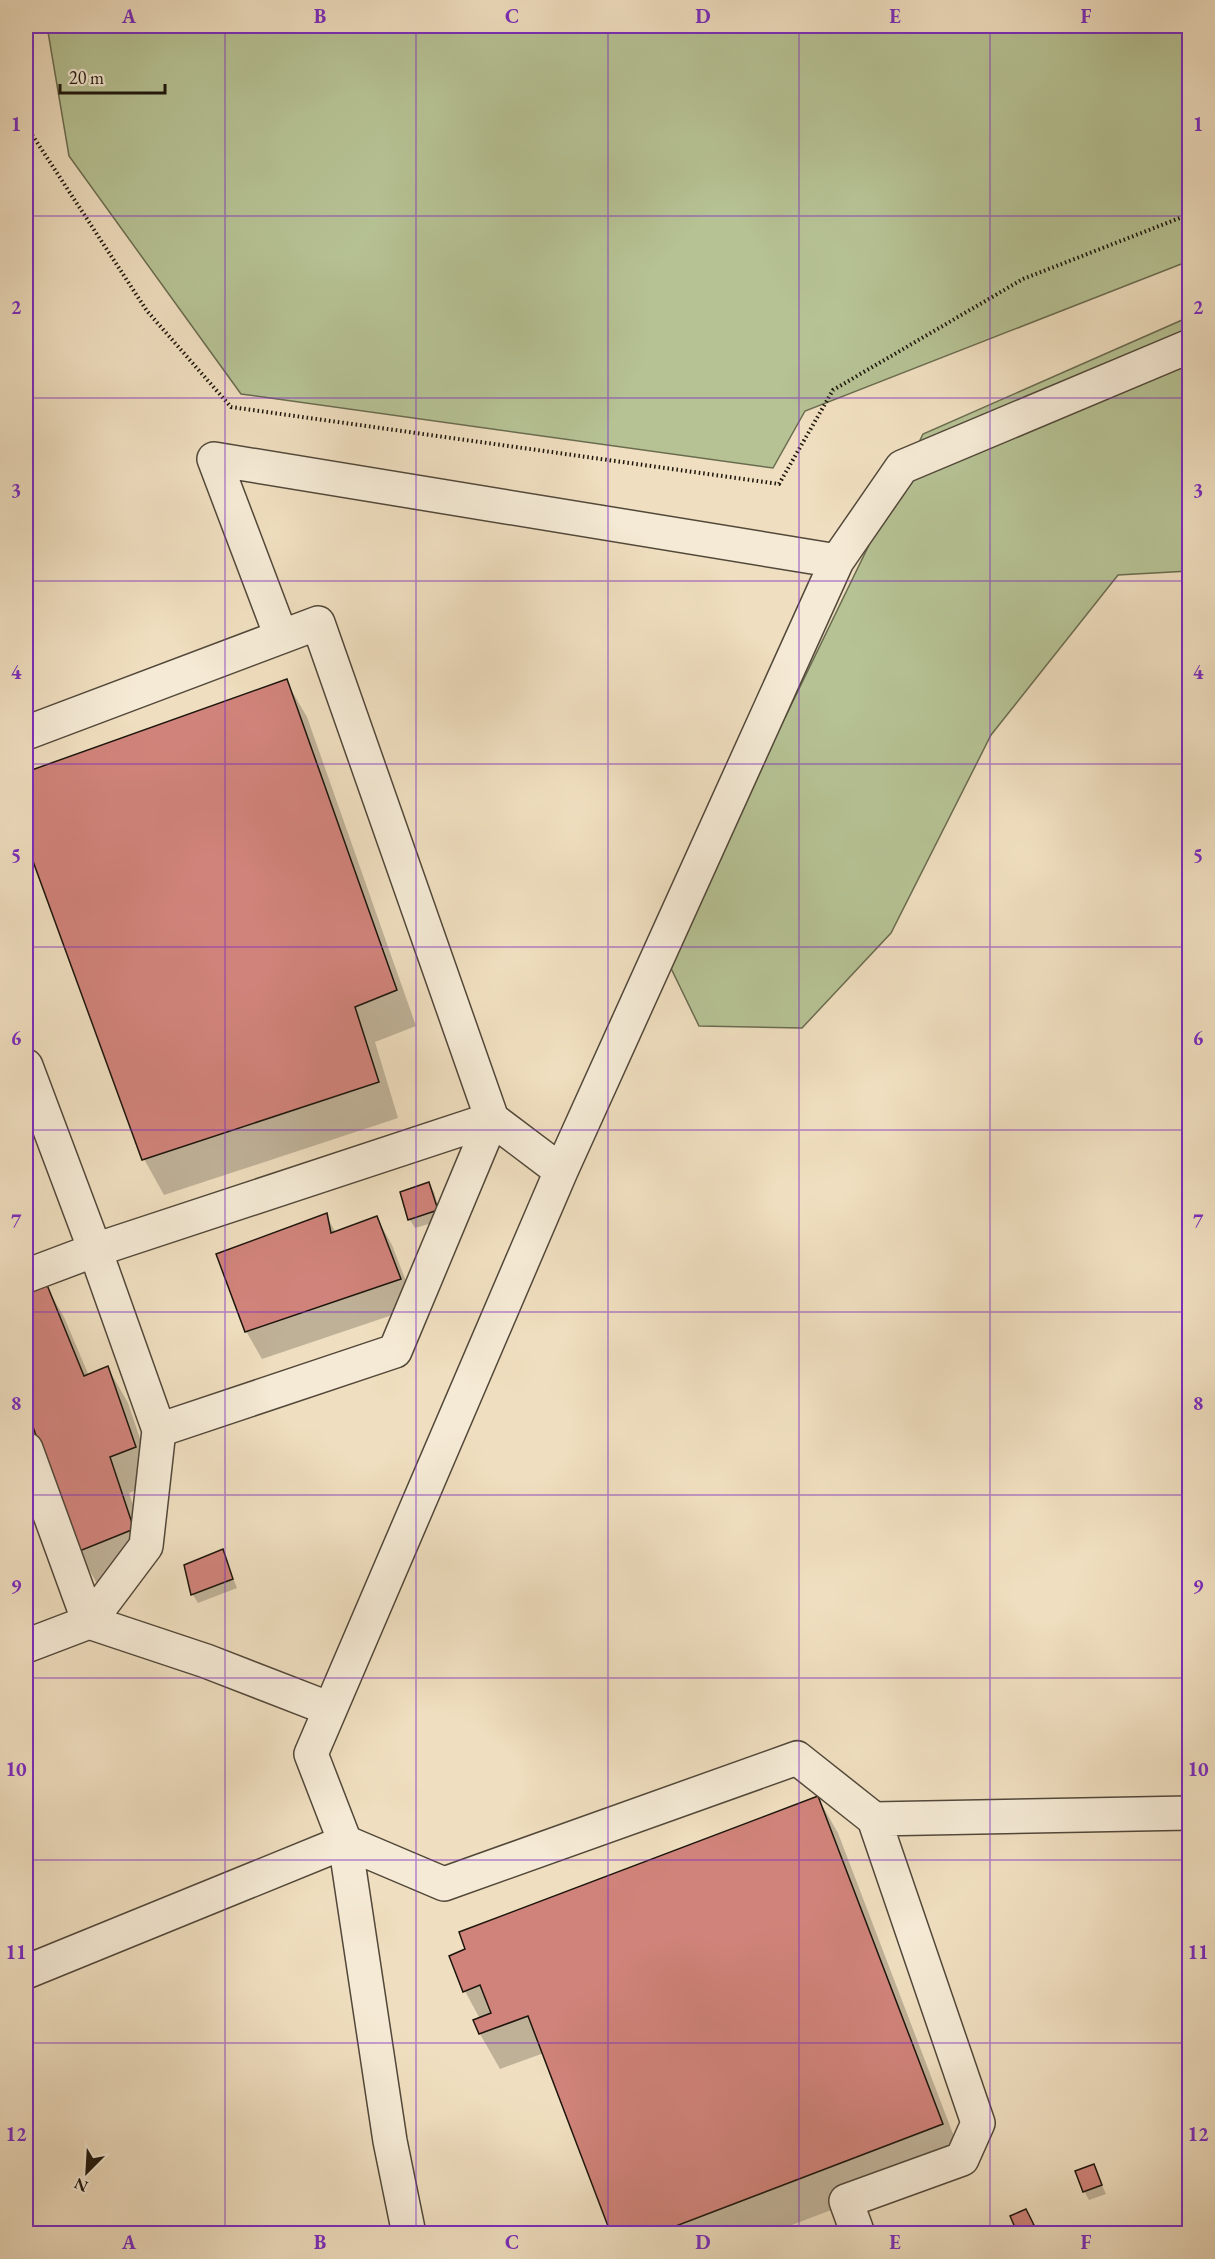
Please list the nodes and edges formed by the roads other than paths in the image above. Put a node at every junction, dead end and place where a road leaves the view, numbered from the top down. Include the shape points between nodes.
1 (1190, 346) edge
2 (837, 561) junction
3 (281, 636) junction
4 (26, 733) edge
5 (26, 1066) edge
6 (492, 1119) junction
7 (561, 1171) junction
8 (95, 1250) junction
9 (26, 1275) edge
10 (159, 1430) junction
11 (26, 1449) edge
12 (89, 1622) junction
13 (26, 1646) edge
14 (330, 1708) junction
15 (1190, 1813) edge
16 (874, 1819) junction
17 (345, 1842) junction
18 (26, 1972) edge
19 (409, 2234) edge
20 (858, 2234) edge

1 - 2 lane via 902,467
2 - 3 lane via 214,459
2 - 7 lane
3 - 4 lane
3 - 6 lane via 318,622
5 - 8 lane
6 - 7 lane
6 - 8 lane
6 - 10 lane via 394,1351
7 - 14 lane
8 - 9 lane
8 - 10 lane
10 - 12 lane via 146,1546
11 - 12 lane
12 - 13 lane
12 - 14 lane
14 - 17 lane via 311,1755
15 - 16 lane
16 - 17 lane via 797,1758 444,1884
16 - 20 lane via 978,2123 962,2159 846,2201
17 - 18 lane
17 - 19 lane via 390,2141

